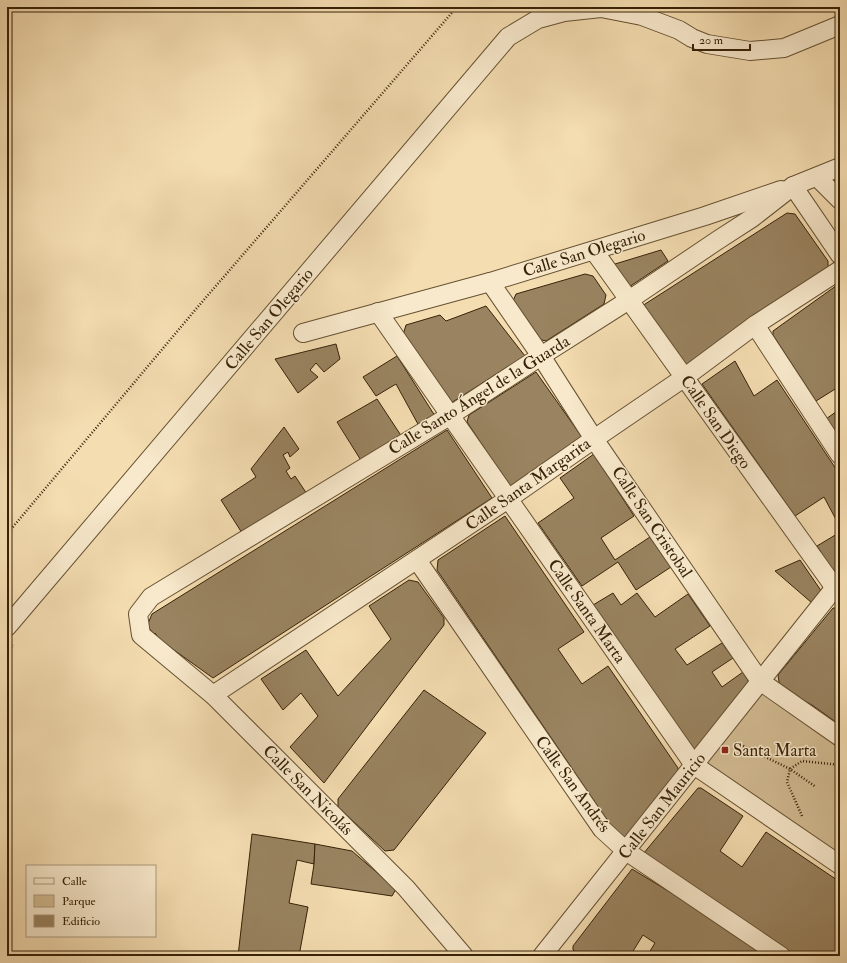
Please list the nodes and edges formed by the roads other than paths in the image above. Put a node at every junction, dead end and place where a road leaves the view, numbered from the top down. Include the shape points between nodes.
1 (535, 13) edge
2 (840, 25) edge
3 (840, 167) edge
4 (817, 176) junction
5 (793, 186) junction
6 (840, 200) edge
7 (706, 216) junction
8 (718, 240) junction
9 (594, 251) junction
10 (840, 255) edge
11 (840, 270) edge
12 (490, 282) junction
13 (629, 300) junction
14 (378, 312) junction
15 (755, 325) junction
16 (303, 333) dead end
17 (541, 356) junction
18 (685, 377) junction
19 (450, 415) junction
20 (594, 439) junction
21 (840, 455) edge
22 (508, 499) junction
23 (417, 560) junction
24 (838, 587) edge
25 (7, 627) edge
26 (141, 635) joint
27 (760, 681) junction
28 (213, 695) junction
29 (840, 737) edge
30 (694, 765) junction
31 (626, 851) junction
32 (840, 865) edge
33 (547, 954) edge
34 (464, 956) edge
35 (781, 956) edge

1 - 2 street, Calle San Olegario via 601,8 642,16 707,44 750,51 784,48
1 - 25 street, Calle San Olegario via 508,37
3 - 4 street, Calle Santo Ángel de la Guarda
4 - 5 street, Calle Santo Ángel de la Guarda
4 - 6 street
5 - 7 street, Calle San Olegario
5 - 8 street, Calle Santo Ángel de la Guarda via 752,218
5 - 10 street
7 - 8 street
7 - 9 street, Calle San Olegario
8 - 13 street, Calle Santo Ángel de la Guarda
9 - 12 street, Calle San Olegario
9 - 13 street, Calle San Diego
11 - 15 street, Calle Santa Margarita
12 - 14 street, Calle San Olegario
12 - 17 street, Calle San Cristobal
13 - 17 street, Calle Santo Ángel de la Guarda
13 - 18 street, Calle San Diego
14 - 16 street, Calle San Olegario
14 - 19 street, Calle Santa Marta
15 - 18 street, Calle Santa Margarita
15 - 21 street
17 - 19 street, Calle Santo Ángel de la Guarda
17 - 20 street, Calle San Cristobal
18 - 20 street, Calle Santa Margarita
18 - 24 street, Calle San Diego
19 - 22 street, Calle Santa Marta
19 - 26 street, Calle Santo Ángel de la Guarda via 151,598 138,614
20 - 22 street, Calle Santa Margarita
20 - 27 street, Calle San Cristobal
22 - 23 street, Calle Santa Margarita
22 - 30 street, Calle Santa Marta
23 - 28 street, Calle Santa Margarita
23 - 31 street, Calle San Andrés via 602,829
24 - 27 street, Calle San Mauricio
26 - 28 street, Calle San Nicolás
27 - 29 street, Calle San Cristobal
27 - 30 street, Calle San Mauricio
28 - 34 street, Calle San Nicolás via 406,888
30 - 31 street, Calle San Mauricio
30 - 32 street, Calle Santa Marta
31 - 33 street, Calle San Mauricio
31 - 35 street, Calle San Andrés

